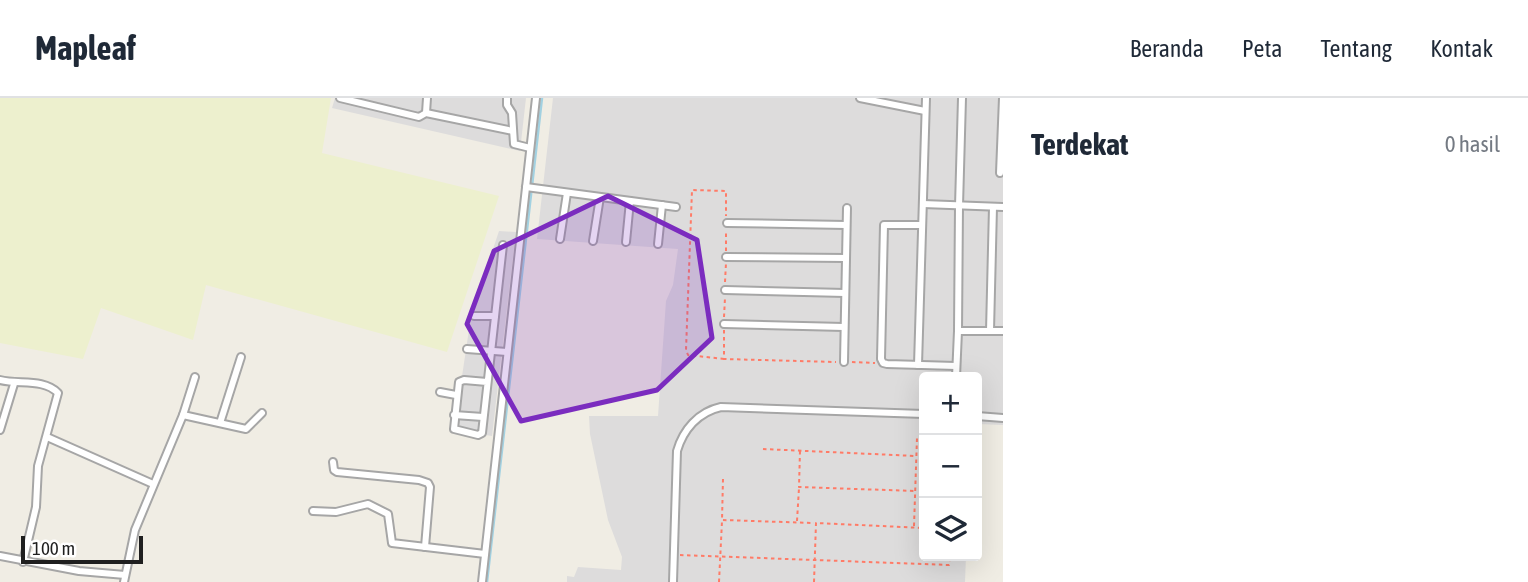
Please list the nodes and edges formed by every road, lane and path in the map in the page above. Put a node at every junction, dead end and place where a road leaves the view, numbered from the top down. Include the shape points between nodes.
1 (340, 98) edge
2 (427, 98) edge
3 (506, 98) edge
4 (536, 98) edge
5 (860, 98) edge
6 (926, 98) edge
7 (962, 98) edge
8 (1003, 98) edge
9 (925, 111) junction
10 (426, 113) junction
11 (513, 131) junction
12 (530, 148) junction
13 (1002, 161) edge
14 (1000, 173) dead end
15 (529, 188) junction
16 (567, 193) junction
17 (600, 197) junction
18 (630, 201) junction
19 (923, 204) junction
20 (663, 205) junction
21 (959, 206) junction
22 (676, 207) dead end
23 (993, 207) junction
24 (1003, 207) edge
25 (846, 208) dead end
26 (727, 223) junction
27 (846, 225) junction
28 (922, 225) junction
29 (560, 239) dead end
30 (593, 241) dead end
31 (626, 242) dead end
32 (658, 244) dead end
33 (503, 245) dead end
34 (726, 257) junction
35 (846, 258) junction
36 (499, 284) junction
37 (489, 285) dead end
38 (725, 290) junction
39 (845, 293) junction
40 (474, 316) dead end
41 (495, 316) junction
42 (724, 324) junction
43 (844, 327) junction
44 (958, 331) junction
45 (990, 331) junction
46 (1003, 331) edge
47 (467, 349) dead end
48 (491, 351) junction
49 (507, 352) junction
50 (241, 357) dead end
51 (724, 359) junction
52 (844, 362) junction
53 (883, 363) junction
54 (918, 365) junction
55 (956, 366) junction
56 (956, 372) edge
57 (195, 377) dead end
58 (0, 380) edge
59 (487, 382) junction
60 (14, 384) junction
61 (440, 392) dead end
62 (456, 395) junction
63 (262, 413) dead end
64 (919, 414) edge
65 (184, 415) junction
66 (454, 415) junction
67 (982, 416) edge
68 (483, 417) junction
69 (1003, 418) edge
70 (219, 423) junction
71 (0, 428) edge
72 (47, 437) junction
73 (917, 438) dead end
74 (763, 449) dead end
75 (800, 451) junction
76 (916, 456) junction
77 (333, 462) dead end
78 (723, 479) dead end
79 (153, 484) junction
80 (799, 487) junction
81 (915, 491) junction
82 (313, 511) dead end
83 (722, 520) junction
84 (797, 522) junction
85 (816, 523) junction
86 (914, 527) junction
87 (919, 528) edge
88 (425, 547) junction
89 (485, 554) junction
90 (674, 555) junction
91 (0, 556) edge
92 (720, 557) junction
93 (814, 561) junction
94 (949, 561) edge
95 (23, 562) junction
96 (124, 578) edge
97 (482, 582) edge
98 (673, 582) edge
99 (719, 582) edge
100 (814, 582) edge

1 - 10 street via 419,117
2 - 10 street
3 - 11 street
4 - 12 street
5 - 9 street
6 - 9 street
7 - 21 street
8 - 13 street
9 - 19 street
10 - 11 street
11 - 12 street via 514,144
12 - 15 street
13 - 14 street
15 - 16 street
15 - 49 street
16 - 17 street
16 - 29 street
17 - 18 street
17 - 30 street
18 - 20 street
18 - 31 street
19 - 21 street
19 - 28 street
20 - 22 street
20 - 32 street
21 - 23 street
21 - 44 street
23 - 24 street
23 - 45 street
25 - 27 street
26 - 27 street
26 - 34 path
26 - 51 path via 726,191 692,190 685,350 688,355
27 - 35 street
28 - 53 street via 884,225
28 - 54 street
33 - 36 street
34 - 35 street
34 - 38 path
35 - 39 street
36 - 37 street
36 - 41 street
38 - 39 street
38 - 42 path
39 - 43 street
40 - 41 street
41 - 48 street
42 - 43 street
42 - 51 path
43 - 52 street
44 - 45 street
44 - 55 street
45 - 46 street
47 - 48 street
48 - 49 street
48 - 59 street
49 - 89 street
50 - 70 street
51 - 52 path
52 - 53 path
53 - 54 street
54 - 55 street
55 - 56 street
57 - 65 street
58 - 60 street
59 - 62 street via 461,381
59 - 68 street
60 - 71 street
60 - 72 street via 30,382 58,393
61 - 62 street
62 - 66 street
63 - 70 street via 248,428
64 - 90 street via 710,409 684,432 677,451
65 - 70 street
65 - 79 street
66 - 68 street
66 - 68 street via 454,429 479,435
67 - 69 street
72 - 79 street
72 - 95 street
73 - 76 path
74 - 75 path
75 - 76 path
75 - 80 path
76 - 81 path
77 - 88 street via 337,472 428,483
78 - 83 path
79 - 96 street via 135,530
80 - 81 path
80 - 84 path
81 - 86 path
82 - 88 street via 336,512 368,504 388,514 392,543
83 - 84 path
83 - 92 path
84 - 85 path
85 - 86 path
85 - 93 path
86 - 87 path
88 - 89 street
89 - 97 street
90 - 92 path
90 - 98 street
91 - 95 street
92 - 93 path
92 - 99 path
93 - 94 path via 949,565
93 - 100 path
95 - 96 street

